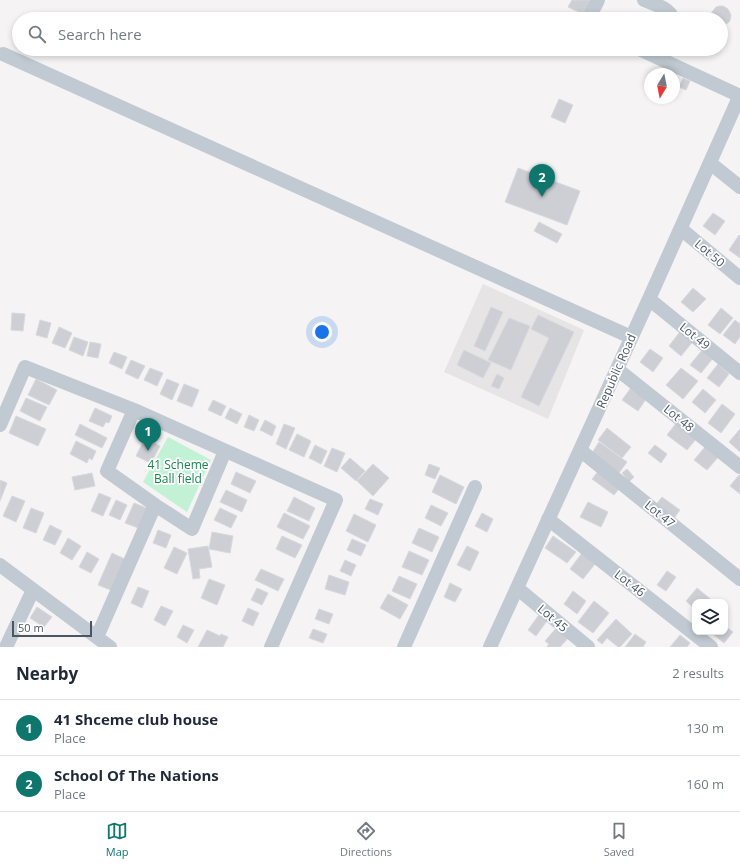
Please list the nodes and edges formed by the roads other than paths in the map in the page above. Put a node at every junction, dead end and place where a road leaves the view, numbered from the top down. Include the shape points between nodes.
1 (598, 0) edge
2 (644, 0) edge
3 (593, 12) edge
4 (669, 12) edge
5 (3, 54) dead end
6 (666, 56) edge
7 (740, 95) edge
8 (710, 163) junction
9 (740, 187) edge
10 (681, 229) junction
11 (740, 278) edge
12 (649, 299) junction
13 (631, 336) junction
14 (617, 369) junction
15 (740, 373) edge
16 (134, 410) junction
17 (0, 424) edge
18 (580, 450) junction
19 (225, 452) junction
20 (740, 467) edge
21 (475, 487) dead end
22 (155, 505) junction
23 (548, 519) junction
24 (0, 565) edge
25 (740, 579) edge
26 (517, 588) junction
27 (34, 590) junction
28 (97, 637) junction
29 (6, 647) edge
30 (110, 647) edge
31 (271, 647) edge
32 (404, 647) edge
33 (490, 647) edge
34 (588, 647) edge
35 (711, 647) edge

1 - 3 street
2 - 4 street
5 - 13 street
6 - 7 street
7 - 8 street, Republic Road
8 - 9 street
8 - 10 street, Republic Road
10 - 11 street, Lot 50
10 - 12 street, Republic Road
12 - 13 street, Republic Road
12 - 15 street, Lot 49
13 - 14 street, Republic Road
14 - 18 street, Republic Road
14 - 20 street, Lot 48
16 - 17 street via 25,366
16 - 19 street
16 - 22 street via 107,471
18 - 23 street, Republic Road
18 - 25 street, Lot 47
19 - 22 street via 192,529
19 - 31 street via 336,500
21 - 32 street
22 - 28 street
23 - 26 street, Republic Road
23 - 35 street, Lot 46
24 - 27 street
26 - 33 street, Republic Road
26 - 34 street, Lot 45
27 - 28 street
27 - 29 street
28 - 30 street

